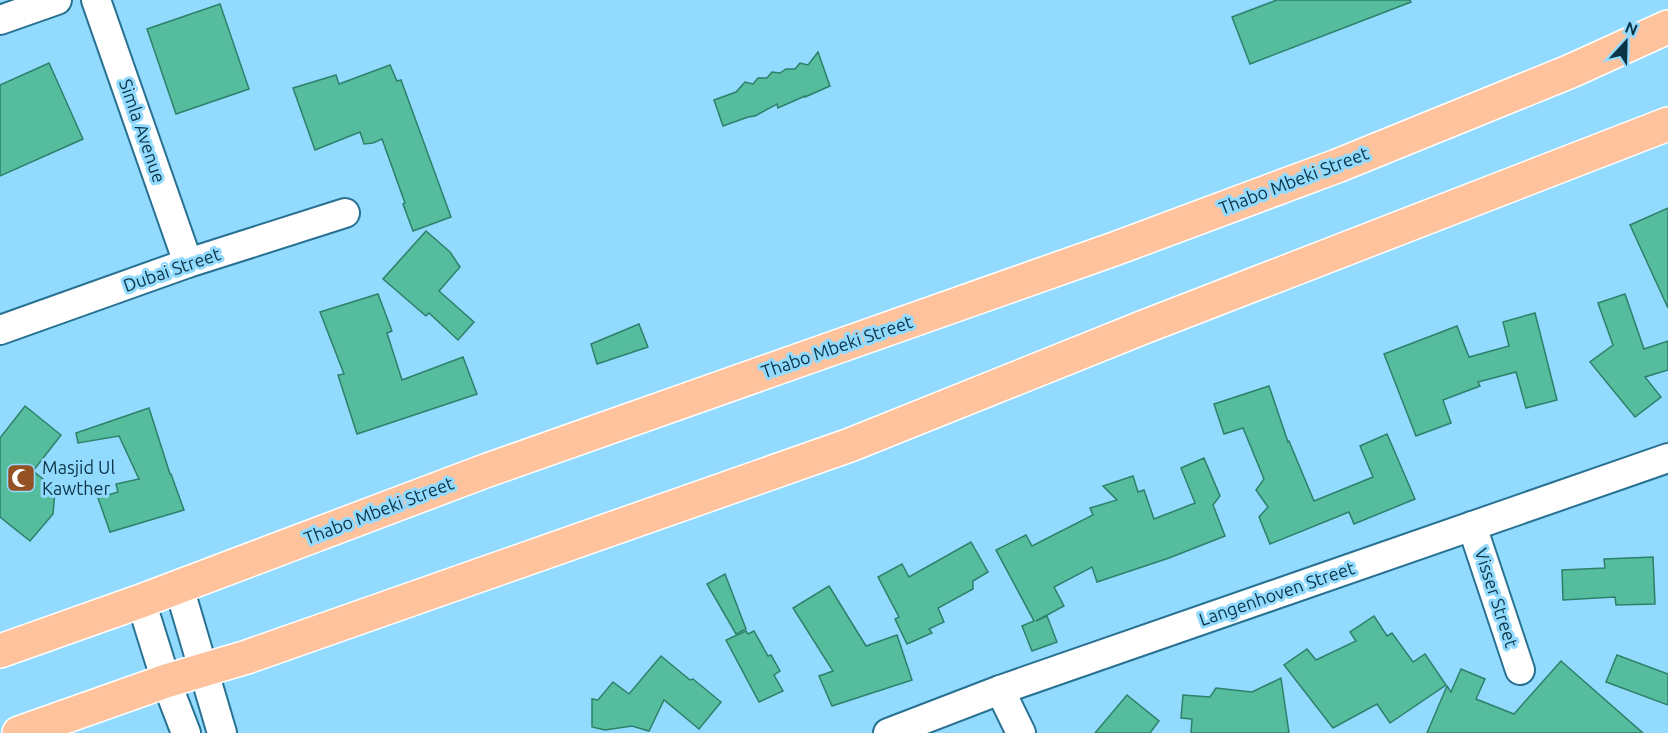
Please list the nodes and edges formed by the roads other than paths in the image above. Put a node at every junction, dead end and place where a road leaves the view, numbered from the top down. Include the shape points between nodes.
1 (57, 0) edge
2 (96, 0) edge
3 (0, 20) edge
4 (1668, 27) edge
5 (1668, 124) edge
6 (345, 213) dead end
7 (188, 263) junction
8 (0, 330) edge
9 (1668, 458) edge
10 (1473, 526) junction
11 (179, 587) junction
12 (141, 602) junction
13 (0, 651) edge
14 (205, 670) junction
15 (1520, 670) dead end
16 (166, 681) junction
17 (1000, 690) junction
18 (19, 733) edge
19 (186, 733) edge
20 (222, 733) edge
21 (888, 733) edge
22 (1021, 733) edge

1 - 3 street
2 - 7 street, Simla Avenue
4 - 11 main road, Thabo Mbeki Street via 1337,166 1106,252 485,471
5 - 14 main road via 850,445
6 - 7 street, Dubai Street
7 - 8 street, Dubai Street
9 - 10 street, Langenhoven Street
10 - 15 street, Visser Street
10 - 17 street, Langenhoven Street
11 - 12 main road, Thabo Mbeki Street
11 - 14 street
12 - 13 main road, Thabo Mbeki Street
12 - 16 street
14 - 16 main road
14 - 20 street
16 - 18 main road
16 - 19 street
17 - 21 street, Langenhoven Street
17 - 22 street

